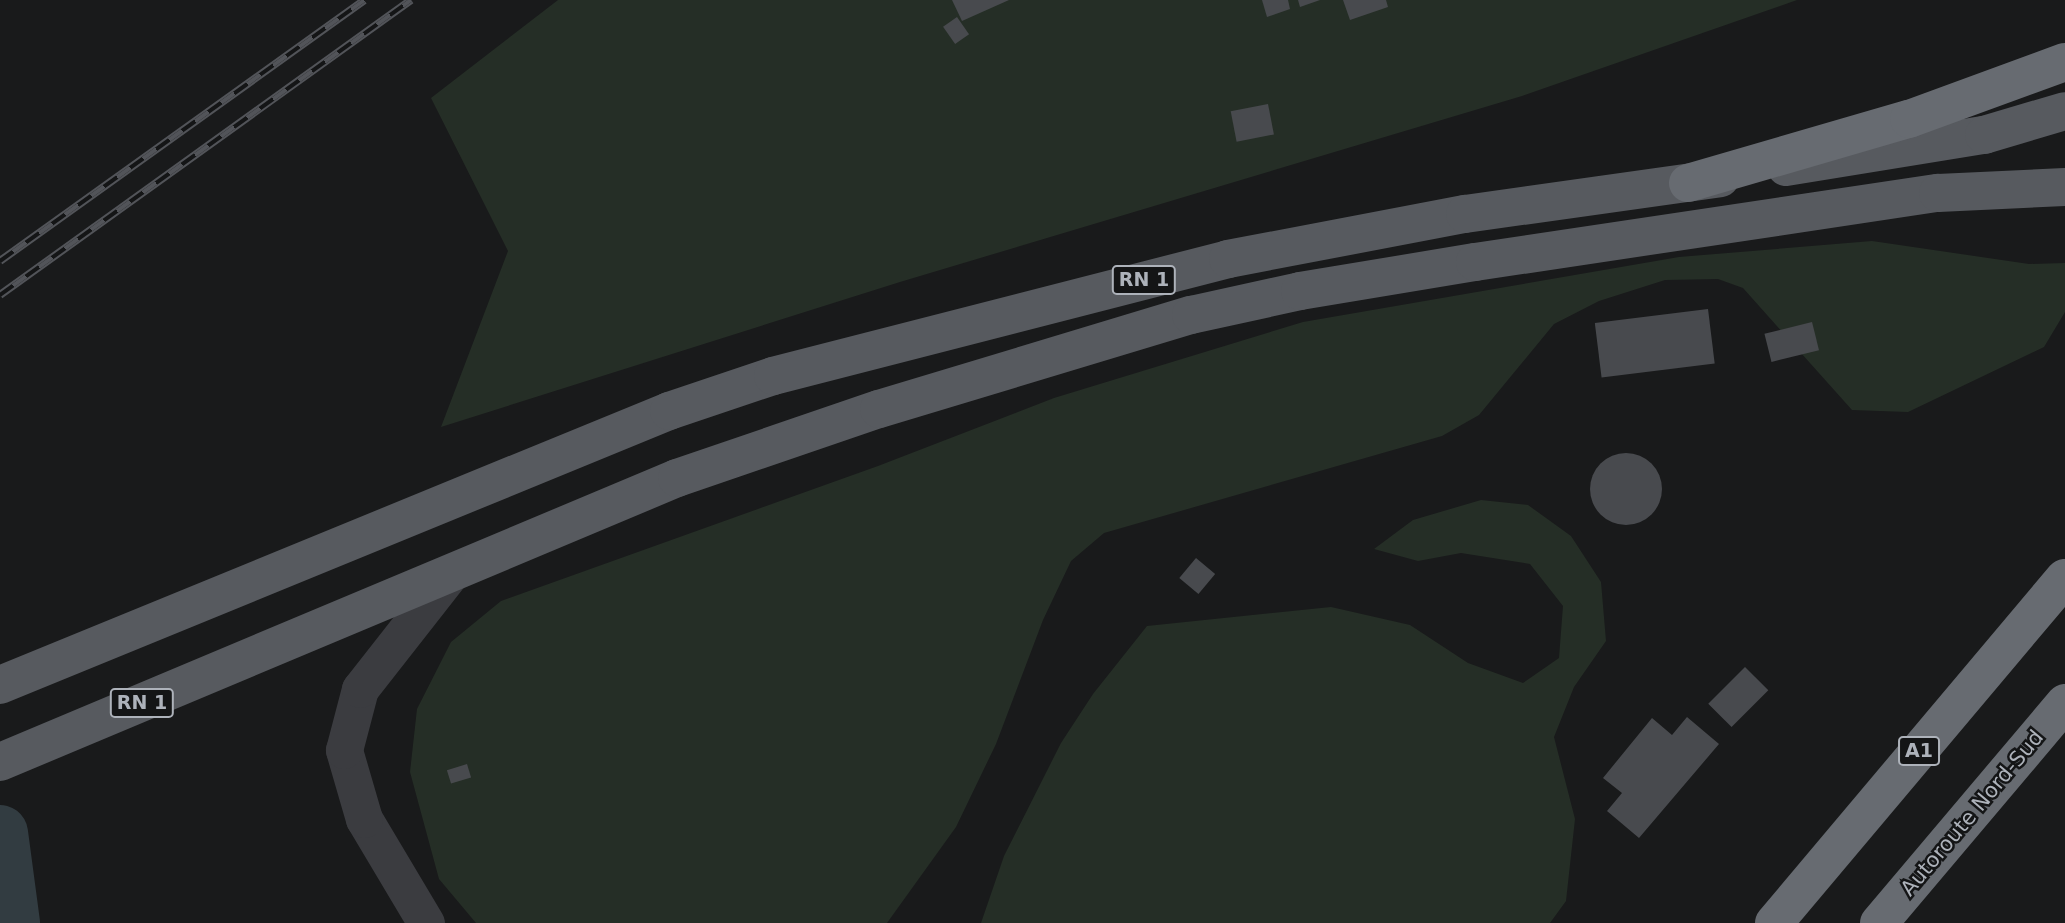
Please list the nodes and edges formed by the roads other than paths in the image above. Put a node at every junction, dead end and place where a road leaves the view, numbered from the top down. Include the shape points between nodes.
1 (2065, 62) edge
2 (2065, 111) edge
3 (1688, 183) junction
4 (2065, 187) edge
5 (451, 573) junction
6 (2065, 578) edge
7 (0, 685) edge
8 (2065, 703) edge
9 (0, 762) edge
10 (426, 923) edge
11 (1774, 923) edge
12 (1879, 923) edge

1 - 3 highway via 1909,119
2 - 3 main road, RN 1 via 1984,135
3 - 7 main road, RN 1 via 1465,214 1242,256 880,345 669,411
4 - 5 main road, RN 1 via 1938,193 1475,262 1300,291 1191,316 779,441
5 - 9 main road, RN 1
5 - 10 street via 360,689 344,750 364,819
6 - 11 highway, A1
8 - 12 highway, Autoroute Nord-Sud

